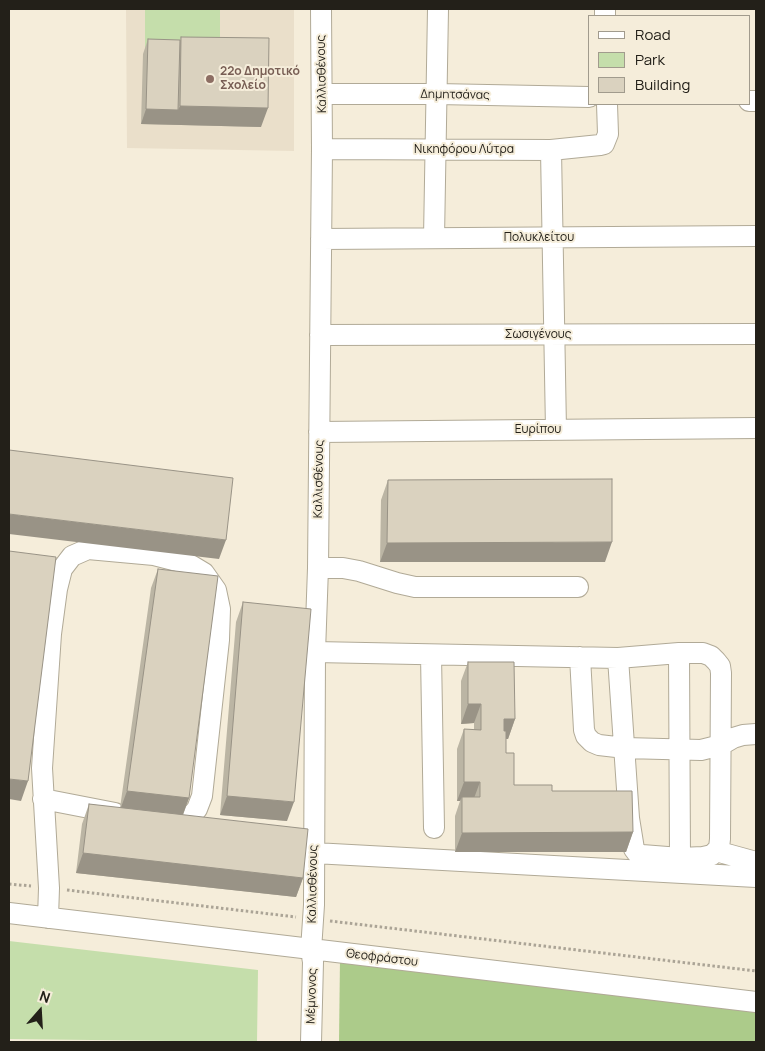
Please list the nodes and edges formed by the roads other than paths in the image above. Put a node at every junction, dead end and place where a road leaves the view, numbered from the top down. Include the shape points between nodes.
1 (321, 9) edge
2 (438, 9) edge
3 (322, 94) junction
4 (437, 94) junction
5 (588, 97) edge
6 (607, 105) edge
7 (322, 149) junction
8 (436, 150) junction
9 (551, 150) junction
10 (756, 236) edge
11 (434, 238) junction
12 (552, 238) junction
13 (321, 239) junction
14 (756, 334) edge
15 (320, 335) junction
16 (554, 335) junction
17 (756, 428) edge
18 (556, 430) junction
19 (319, 432) junction
20 (318, 568) junction
21 (578, 587) dead end
22 (315, 652) junction
23 (680, 653) junction
24 (431, 655) junction
25 (580, 657) junction
26 (618, 658) junction
27 (756, 734) edge
28 (721, 746) junction
29 (624, 748) junction
30 (679, 749) junction
31 (44, 799) junction
32 (434, 828) dead end
33 (716, 851) junction
34 (314, 853) junction
35 (680, 858) junction
36 (756, 862) edge
37 (756, 877) edge
38 (9, 913) edge
39 (48, 918) junction
40 (311, 950) junction
41 (756, 1002) edge
42 (311, 1042) edge

1 - 3 street, Καλλισθένους
2 - 4 street
3 - 4 street, Δημητσάνας
3 - 7 street, Καλλισθένους
4 - 5 street, Δημητσάνας
4 - 8 street
6 - 9 street, Νικηφόρου Λύτρα via 608,134 604,144
7 - 8 street, Νικηφόρου Λύτρα
7 - 13 street, Καλλισθένους
8 - 9 street, Νικηφόρου Λύτρα
8 - 11 street
9 - 12 street
10 - 12 street, Πολυκλείτου
11 - 12 street, Πολυκλείτου
11 - 13 street, Πολυκλείτου
12 - 16 street
13 - 15 street, Καλλισθένους
14 - 16 street, Σωσιγένους
15 - 16 street, Σωσιγένους
15 - 19 street, Καλλισθένους
16 - 18 street
17 - 18 street, Ευρίπου
18 - 19 street, Ευρίπου
19 - 20 street, Καλλισθένους
20 - 21 street via 359,571 415,587
20 - 22 street, Καλλισθένους
22 - 24 street
22 - 34 street, Καλλισθένους
23 - 26 street
23 - 28 street via 711,656 720,666
23 - 30 street
24 - 25 street
24 - 32 street
25 - 26 street
25 - 29 street via 586,736 599,745
26 - 29 street
27 - 28 street via 733,738
28 - 30 street via 701,750
28 - 33 street via 720,839
29 - 30 street
29 - 35 street via 634,849 642,855
30 - 35 street
31 - 31 street via 142,818 179,821 190,817 197,809 202,796 220,609 216,590 204,573 189,564 154,555 88,549 72,556 62,569 49,662 42,768
31 - 39 street via 50,888
33 - 35 street via 703,857
33 - 36 street
34 - 37 street
34 - 40 street, Καλλισθένους
38 - 39 street, Θεοφράστου
39 - 40 street, Θεοφράστου
40 - 41 street, Θεοφράστου
40 - 42 street, Μέμνονος

